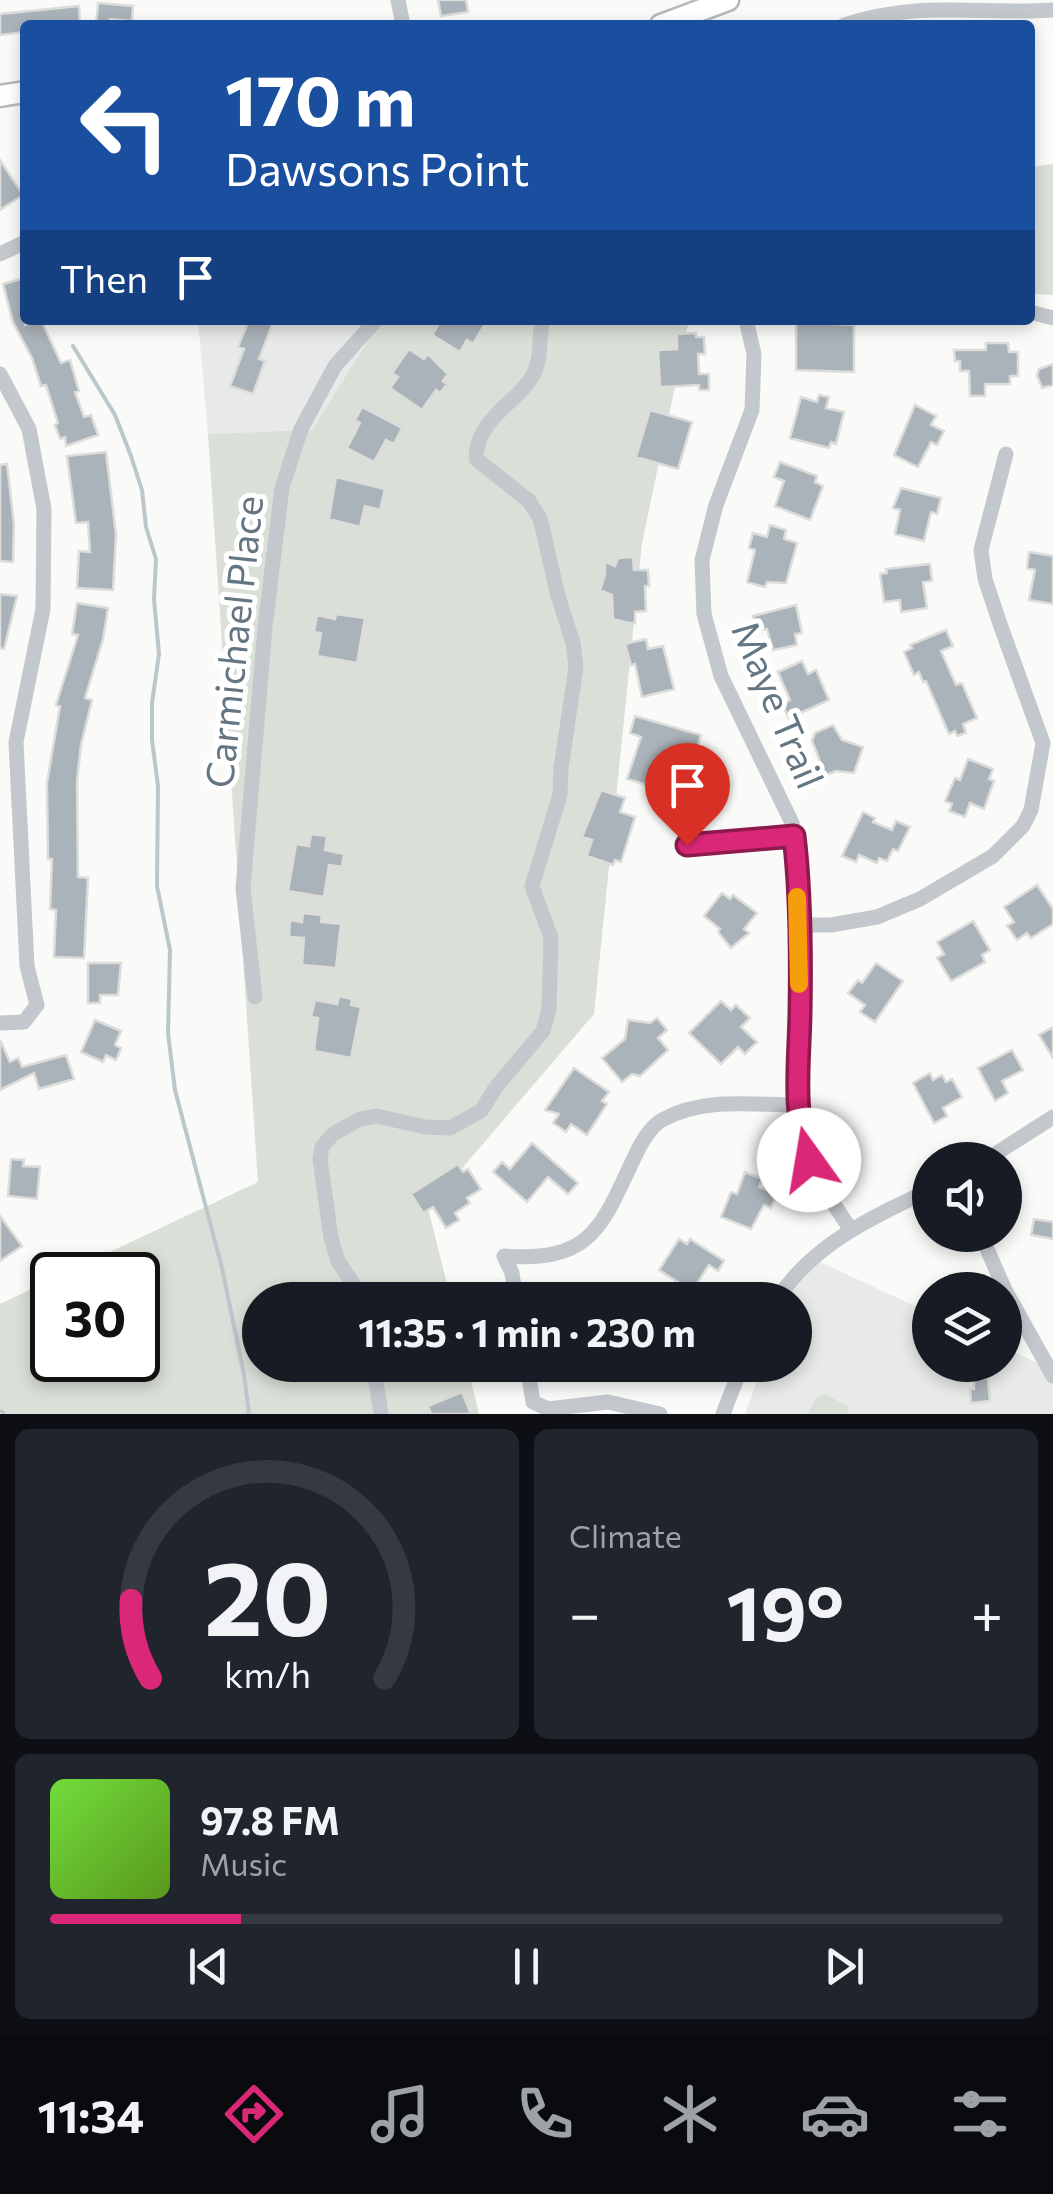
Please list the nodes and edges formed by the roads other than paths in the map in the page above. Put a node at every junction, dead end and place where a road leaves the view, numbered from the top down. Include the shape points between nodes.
1 (728, 0) edge
2 (1053, 10) edge
3 (674, 20) edge
4 (855, 20) edge
5 (372, 325) edge
6 (541, 325) edge
7 (747, 325) edge
8 (0, 374) edge
9 (1006, 454) dead end
10 (8, 740) edge
11 (794, 836) junction
12 (687, 845) dead end
13 (798, 925) junction
14 (255, 997) dead end
15 (0, 1023) edge
16 (797, 1106) junction
17 (1053, 1117) edge
18 (1014, 1142) edge
19 (912, 1198) edge
20 (851, 1230) junction
21 (352, 1282) edge
22 (513, 1282) edge
23 (793, 1282) edge
24 (1022, 1320) edge
25 (1053, 1376) edge
26 (376, 1382) edge
27 (530, 1382) edge
28 (735, 1382) edge
29 (380, 1414) edge
30 (660, 1414) edge
31 (723, 1414) edge

1 - 3 main road
2 - 4 street via 924,3
5 - 14 street, Carmichael Place via 335,366 301,430 282,488 243,888
6 - 21 street via 536,370 488,424 476,443 476,459 529,501 540,518 573,643 576,667 560,795 532,886 551,938 549,1008 543,1031 481,1111 450,1128 377,1116 332,1134 322,1147 331,1238
7 - 11 street, Maye Trail via 754,354 752,410 702,560 704,614 721,676
8 - 10 street via 28,429 44,508 43,609
9 - 13 street via 981,550 995,610 1044,742 1031,810 993,856 920,899 878,917
10 - 15 street via 22,825 26,966 37,1005 24,1022
11 - 12 street
11 - 13 street, Maye Trail
13 - 16 street, Maye Trail
16 - 20 street, Maye Trail via 809,1160
16 - 22 street via 700,1105 658,1122 604,1222 567,1249 504,1256
17 - 18 street
19 - 20 street
20 - 23 street
24 - 25 street
26 - 29 street
27 - 30 street via 534,1402 548,1409 608,1402
28 - 31 street

